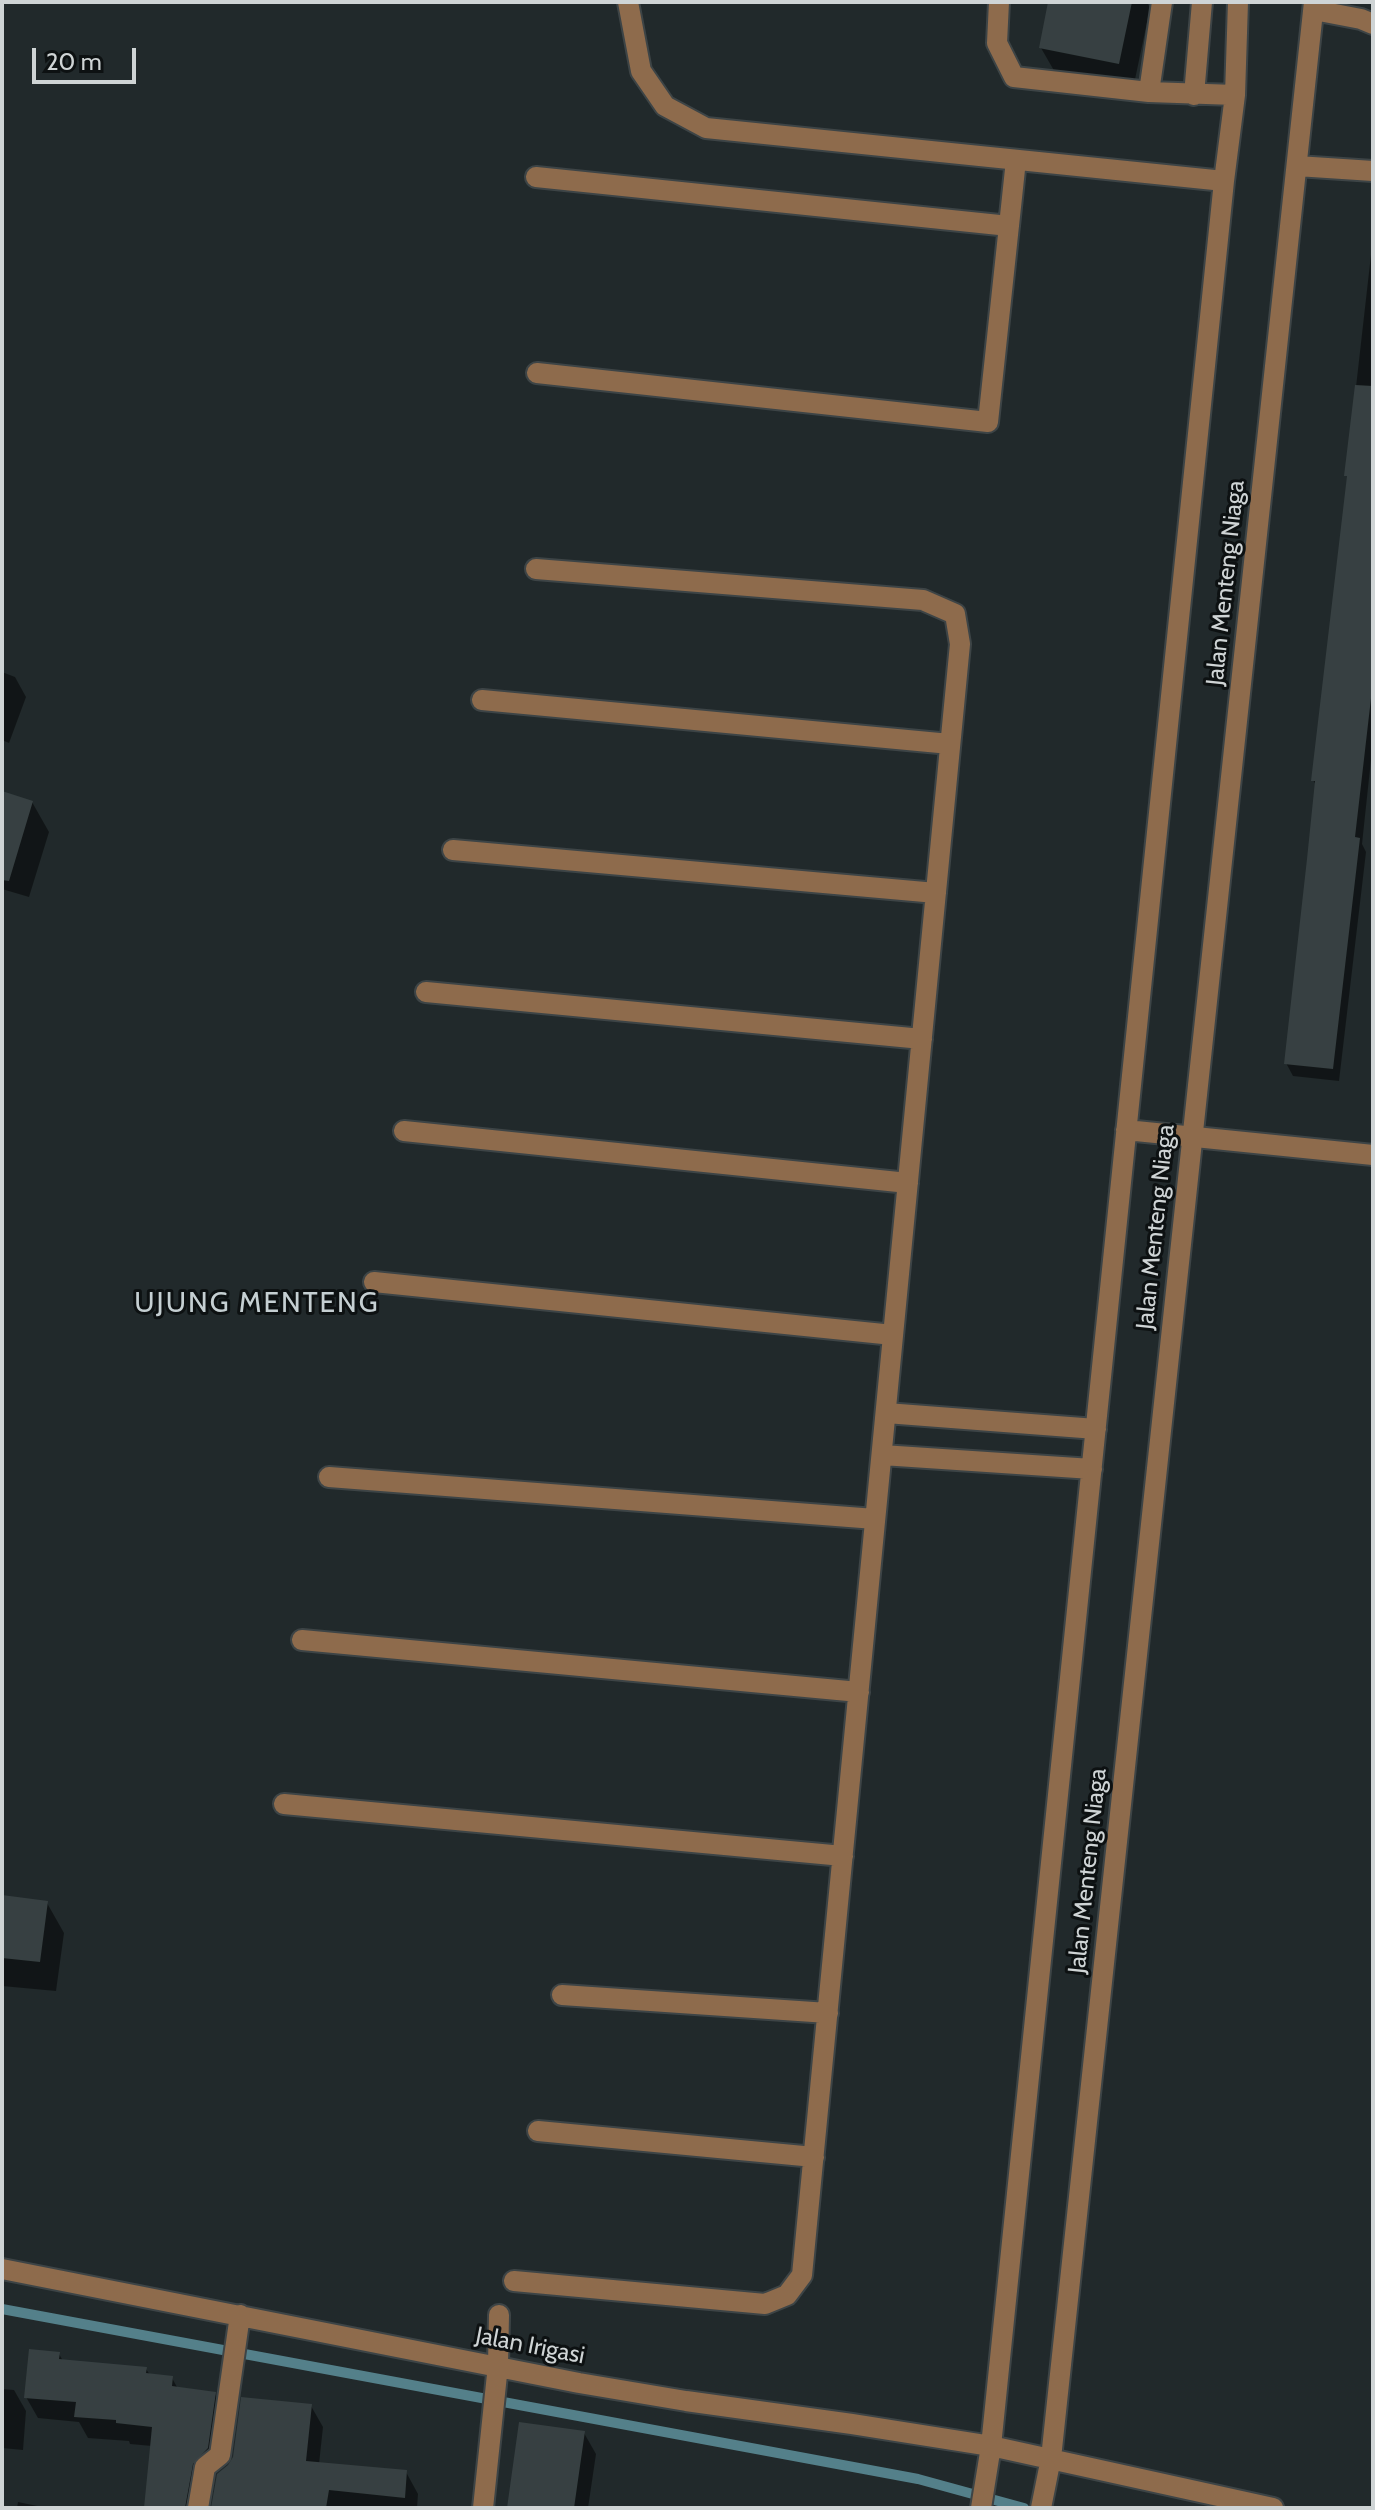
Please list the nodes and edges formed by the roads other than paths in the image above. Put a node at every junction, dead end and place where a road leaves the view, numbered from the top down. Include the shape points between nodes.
1 (628, 2) edge
2 (999, 2) edge
3 (1162, 2) edge
4 (1202, 2) edge
5 (1238, 2) edge
6 (1314, 6) edge
7 (1373, 24) edge
8 (1149, 92) junction
9 (1194, 95) junction
10 (1235, 95) junction
11 (1016, 160) junction
12 (1297, 166) junction
13 (1373, 171) edge
14 (536, 177) dead end
15 (1224, 181) junction
16 (1009, 226) junction
17 (537, 373) dead end
18 (536, 569) dead end
19 (482, 700) dead end
20 (950, 744) junction
21 (453, 850) dead end
22 (936, 893) junction
23 (426, 992) dead end
24 (922, 1039) junction
25 (1126, 1130) junction
26 (404, 1131) dead end
27 (1192, 1136) junction
28 (1373, 1155) edge
29 (908, 1183) junction
30 (374, 1282) dead end
31 (893, 1335) junction
32 (886, 1413) junction
33 (1096, 1429) junction
34 (882, 1455) junction
35 (1092, 1469) junction
36 (329, 1477) dead end
37 (875, 1519) junction
38 (302, 1640) dead end
39 (859, 1692) junction
40 (284, 1804) dead end
41 (843, 1856) junction
42 (562, 1995) dead end
43 (828, 2013) junction
44 (538, 2131) dead end
45 (814, 2157) junction
46 (2, 2269) edge
47 (514, 2281) dead end
48 (240, 2315) junction
49 (499, 2315) dead end
50 (498, 2365) junction
51 (990, 2450) junction
52 (1050, 2462) junction
53 (198, 2508) edge
54 (483, 2508) edge
55 (981, 2508) edge
56 (1041, 2508) edge
57 (1273, 2508) edge

1 - 11 street via 641,71 665,106 706,128
2 - 8 street via 997,43 1014,77
3 - 8 street
4 - 9 street
5 - 10 street, Jalan Menteng Niaga
6 - 7 street
6 - 12 street, Jalan Menteng Niaga
8 - 9 street
9 - 10 street
10 - 15 street, Jalan Menteng Niaga
11 - 15 street
11 - 16 street
12 - 13 street
12 - 27 street, Jalan Menteng Niaga
14 - 16 street
15 - 25 street, Jalan Menteng Niaga
16 - 17 street via 988,422
18 - 20 street via 923,600 955,614 960,644
19 - 20 street
20 - 22 street
21 - 22 street
22 - 24 street
23 - 24 street
24 - 29 street
25 - 27 street
25 - 33 street, Jalan Menteng Niaga
26 - 29 street
27 - 28 street
27 - 52 street, Jalan Menteng Niaga
29 - 31 street
30 - 31 street
31 - 32 street
32 - 33 street
32 - 34 street
33 - 35 street, Jalan Menteng Niaga
34 - 35 street
34 - 37 street
35 - 51 street, Jalan Menteng Niaga
36 - 37 street
37 - 39 street
38 - 39 street
39 - 41 street
40 - 41 street
41 - 43 street
42 - 43 street
43 - 45 street
44 - 45 street
45 - 47 street via 802,2275 787,2295 765,2304
46 - 48 street, Jalan Irigasi
48 - 50 street, Jalan Irigasi
48 - 53 street via 220,2455 205,2467
49 - 50 street
50 - 51 street, Jalan Irigasi
50 - 54 street
51 - 52 street, Jalan Irigasi
51 - 55 street, Jalan Menteng Niaga
52 - 56 street, Jalan Menteng Niaga
52 - 57 street, Jalan Irigasi

